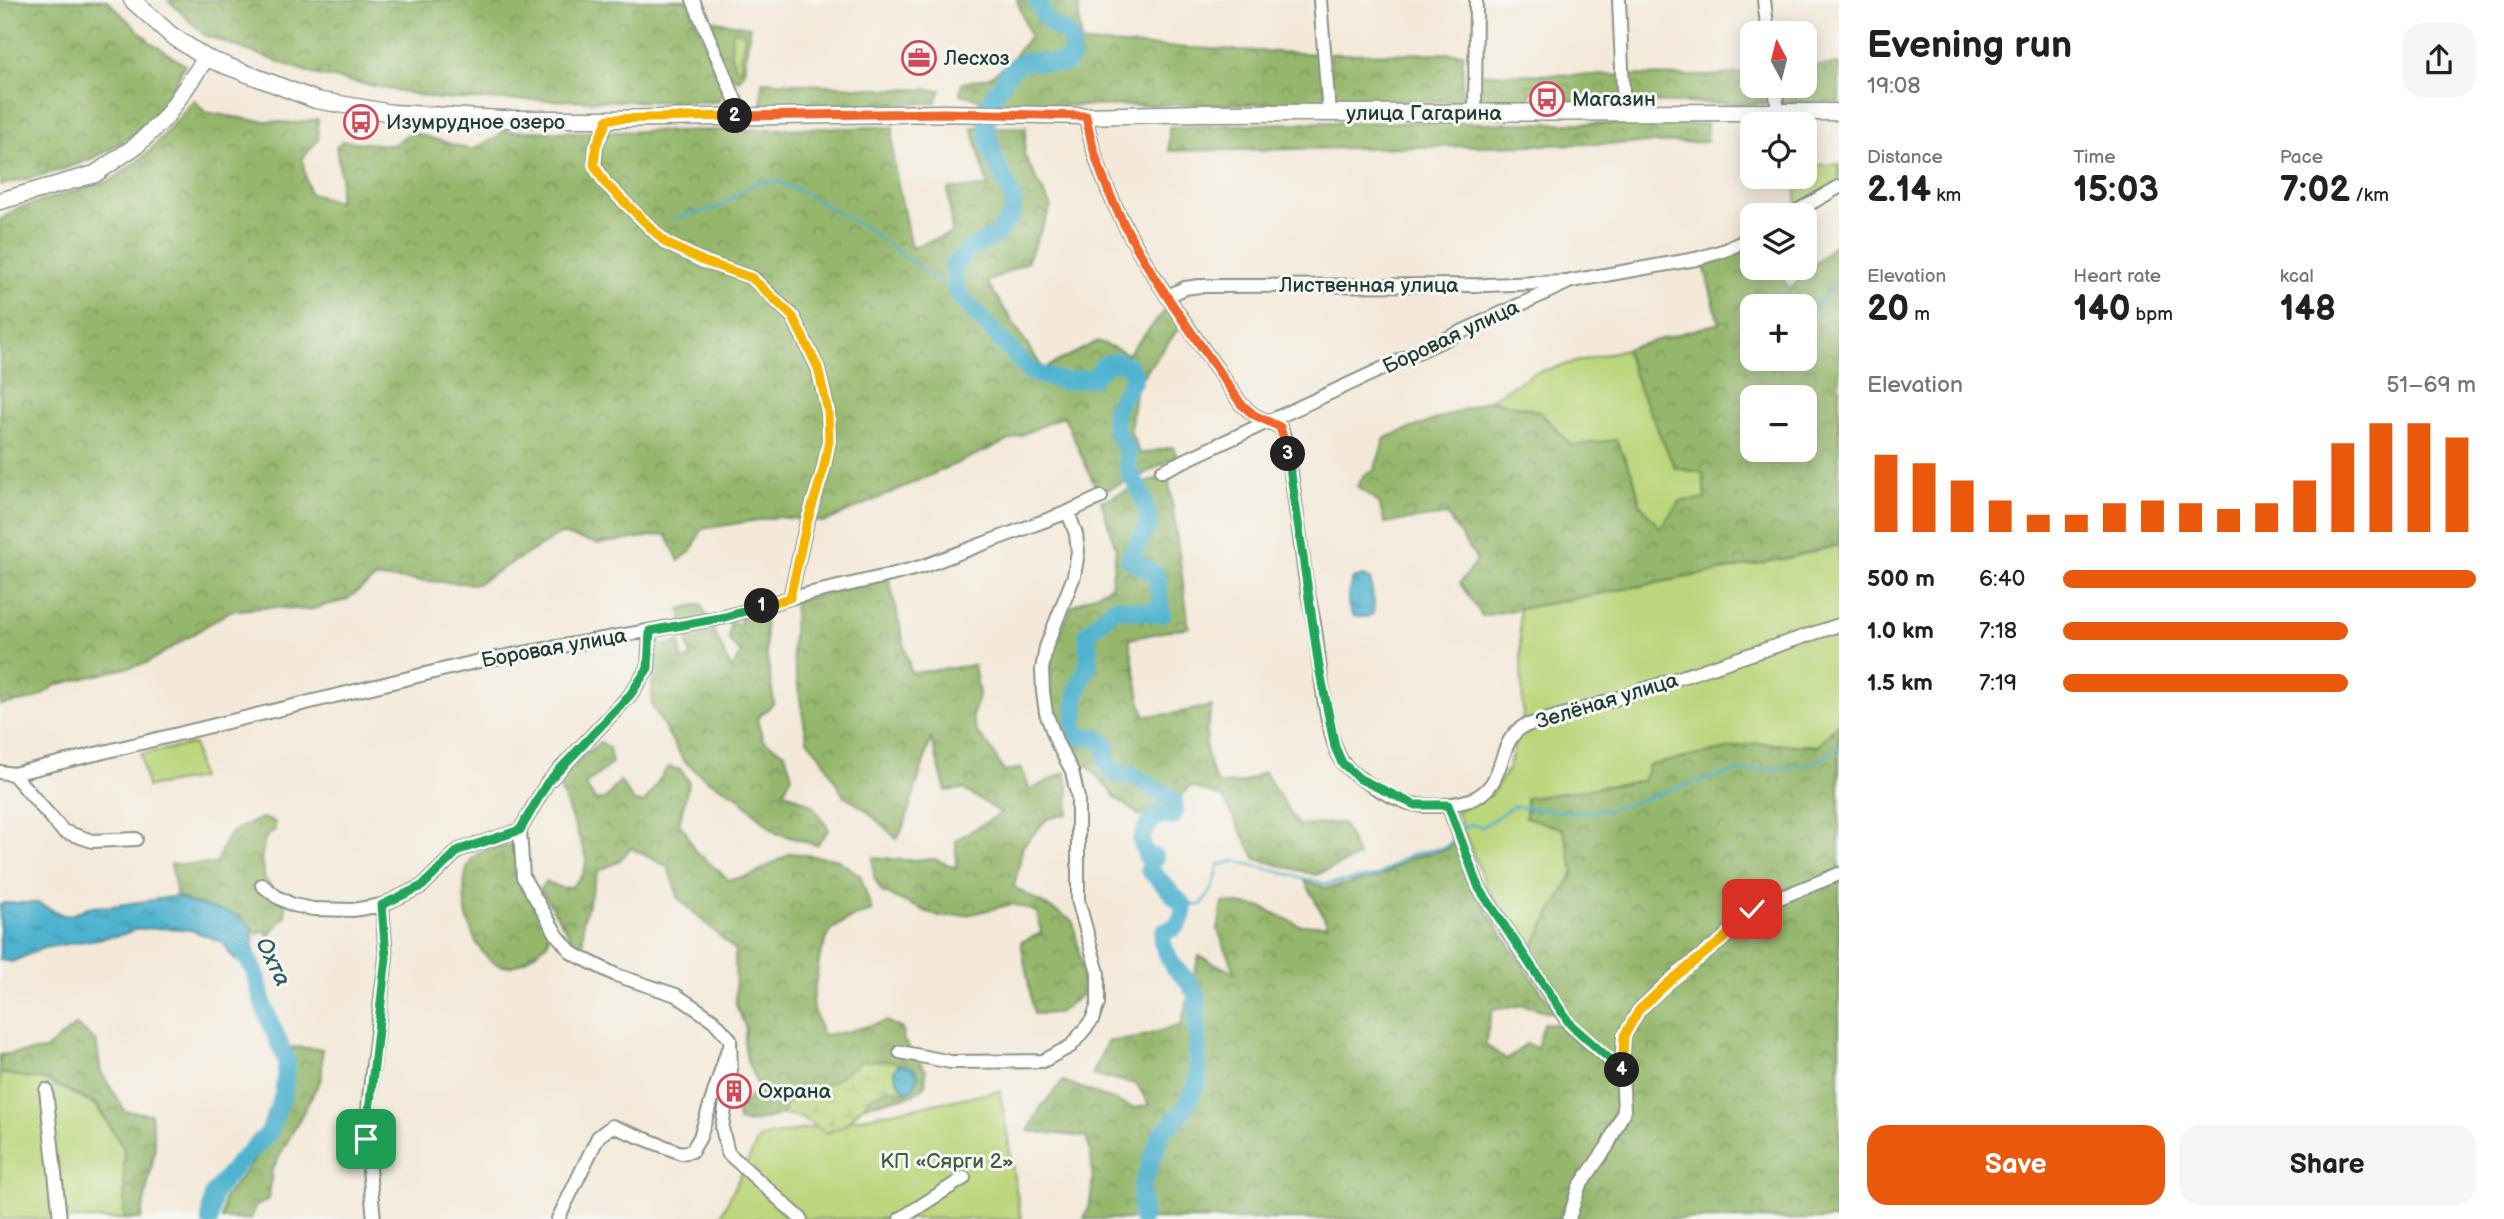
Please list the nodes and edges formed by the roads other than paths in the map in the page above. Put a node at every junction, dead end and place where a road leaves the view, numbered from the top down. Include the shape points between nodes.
1 (132, 0) edge
2 (693, 0) edge
3 (1320, 0) edge
4 (1476, 0) edge
5 (1619, 0) edge
6 (1764, 0) edge
7 (1767, 21) edge
8 (206, 58) junction
9 (1475, 112) junction
10 (1817, 112) edge
11 (1839, 112) edge
12 (1329, 113) junction
13 (1624, 113) junction
14 (1740, 113) edge
15 (742, 116) junction
16 (1086, 116) junction
17 (608, 119) junction
18 (1839, 187) edge
19 (0, 201) edge
20 (1811, 203) edge
21 (1740, 243) edge
22 (1571, 281) junction
23 (1168, 296) junction
24 (1269, 421) junction
25 (1162, 471) dead end
26 (1101, 497) dead end
27 (1068, 512) junction
28 (790, 598) junction
29 (1839, 625) edge
30 (650, 631) junction
31 (7, 773) edge
32 (1448, 805) junction
33 (520, 830) junction
34 (136, 839) dead end
35 (1839, 874) edge
36 (262, 885) dead end
37 (382, 905) junction
38 (730, 1039) junction
39 (900, 1052) dead end
40 (1622, 1071) junction
41 (46, 1090) dead end
42 (964, 1178) dead end
43 (60, 1219) edge
44 (374, 1219) edge
45 (558, 1219) edge
46 (801, 1219) edge
47 (900, 1219) edge
48 (1569, 1219) edge

1 - 8 main road, улица Гагарина
2 - 15 street
3 - 12 street
4 - 9 street
5 - 13 street
6 - 7 street
8 - 17 main road, улица Гагарина via 316,100 392,113
8 - 19 main road via 165,118 137,145 94,174
9 - 12 main road, улица Гагарина
9 - 13 main road, улица Гагарина
10 - 11 main road, улица Гагарина
12 - 16 main road, улица Гагарина
13 - 14 main road, улица Гагарина
15 - 16 main road, улица Гагарина
15 - 17 main road, улица Гагарина
16 - 23 street, Зелёная улица via 1123,227
17 - 28 street via 596,146 594,165 605,183 666,243 752,278 793,317 818,368 829,441
18 - 20 street
21 - 22 street, Боровая улица via 1696,259
22 - 23 street, Лиственная улица via 1200,286
22 - 24 street, Боровая улица
23 - 24 street, Зелёная улица via 1241,404
24 - 25 street, Боровая улица
24 - 32 street, Зелёная улица via 1280,427 1286,441 1319,667 1342,763 1360,779 1415,805
26 - 27 street, Боровая улица
27 - 28 street, Боровая улица via 924,566
27 - 39 street via 1078,552 1074,576 1046,647 1043,692 1046,713 1072,771 1078,798 1078,900 1098,973 1098,1003 1092,1020 1071,1046 1043,1061 951,1062
28 - 30 street, Боровая улица via 725,617
29 - 32 street, Зелёная улица via 1524,726 1510,738 1489,790
30 - 31 street, Боровая улица via 479,661
30 - 33 street via 648,668 630,695 547,783
31 - 34 street via 63,831 92,841
32 - 40 street via 1479,888 1570,1024
33 - 37 street via 459,850 422,886
33 - 38 street via 523,877 572,953 616,975 676,995 713,1020
35 - 40 street via 1752,909 1722,940 1670,981 1639,1010 1624,1036
36 - 37 street via 285,901 313,909 352,911
37 - 44 street via 386,957 366,1139
38 - 45 street via 692,1151 681,1153 612,1126 598,1137
38 - 46 street via 731,1069 722,1128 728,1153
40 - 48 street via 1624,1111 1607,1147 1578,1187
41 - 43 street
42 - 47 street

